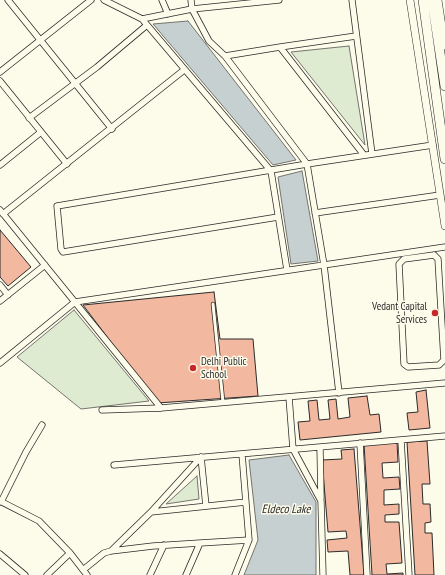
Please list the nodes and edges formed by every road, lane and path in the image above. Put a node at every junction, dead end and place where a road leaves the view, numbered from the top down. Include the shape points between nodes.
1 (8, 0) edge
2 (91, 0) edge
3 (104, 0) edge
4 (162, 0) edge
5 (191, 0) edge
6 (279, 0) edge
7 (352, 0) edge
8 (410, 0) edge
9 (423, 0) edge
10 (432, 0) edge
11 (438, 0) edge
12 (192, 9) junction
13 (168, 14) junction
14 (142, 19) junction
15 (147, 25) junction
16 (356, 36) junction
17 (40, 40) junction
18 (445, 46) edge
19 (280, 48) junction
20 (225, 56) junction
21 (184, 70) junction
22 (0, 72) edge
23 (0, 81) edge
24 (76, 83) junction
25 (445, 86) edge
26 (29, 118) junction
27 (112, 129) junction
28 (41, 132) junction
29 (432, 145) junction
30 (372, 154) junction
31 (364, 155) junction
32 (445, 159) edge
33 (67, 164) junction
34 (307, 164) junction
35 (0, 165) edge
36 (271, 171) junction
37 (440, 195) junction
38 (2, 212) edge
39 (315, 213) junction
40 (278, 217) junction
41 (445, 226) edge
42 (445, 247) edge
43 (45, 265) junction
44 (324, 265) junction
45 (287, 270) junction
46 (442, 282) edge
47 (0, 285) edge
48 (8, 295) junction
49 (0, 302) edge
50 (75, 302) junction
51 (213, 304) dead end
52 (444, 328) edge
53 (0, 363) edge
54 (445, 383) edge
55 (339, 393) junction
56 (289, 397) junction
57 (223, 402) junction
58 (161, 408) junction
59 (102, 410) dead end
60 (42, 425) dead end
61 (445, 436) edge
62 (401, 440) junction
63 (360, 443) junction
64 (320, 447) junction
65 (293, 449) junction
66 (242, 454) junction
67 (201, 457) junction
68 (114, 465) dead end
69 (1, 501) edge
70 (321, 501) junction
71 (246, 502) junction
72 (206, 506) junction
73 (151, 512) junction
74 (249, 540) junction
75 (200, 543) junction
76 (164, 545) junction
77 (110, 551) junction
78 (70, 553) junction
79 (0, 554) edge
80 (83, 570) junction
81 (25, 575) edge
82 (47, 575) edge
83 (87, 575) edge
84 (150, 575) edge
85 (186, 575) edge
86 (235, 575) edge
87 (323, 575) edge
88 (367, 575) edge
89 (409, 575) edge

1 - 17 street
2 - 17 street
3 - 14 street
4 - 13 street
5 - 12 street
6 - 12 street
7 - 16 street
8 - 29 street
9 - 32 highway
10 - 25 highway
11 - 18 street
12 - 13 street
12 - 20 street via 209,41
13 - 14 street
14 - 15 street
15 - 21 street
15 - 24 street
16 - 19 street
16 - 30 street
17 - 22 street
17 - 24 street
19 - 20 street
19 - 31 street
20 - 34 street
21 - 27 street
21 - 36 street
23 - 26 street
24 - 26 street
24 - 27 street
26 - 28 street
27 - 33 street
28 - 33 street
28 - 35 street
29 - 30 street
29 - 37 street
30 - 31 street
31 - 34 street
33 - 38 street
34 - 36 street
34 - 39 street
36 - 40 street
36 - 40 street via 57,206 61,249 63,252
37 - 39 street
37 - 41 street
38 - 43 street
39 - 44 street
40 - 45 street
42 - 44 street
43 - 48 street
43 - 50 street
44 - 45 street
44 - 55 street
45 - 50 street
46 - 52 street
46 - 52 street via 438,259 434,255 404,259 399,264 404,364 408,367 439,366 444,360
47 - 48 street
48 - 49 street
50 - 53 street
50 - 58 street
51 - 57 lane
54 - 55 street
55 - 56 street
56 - 57 street
56 - 65 street
57 - 58 street
58 - 59 street
60 - 69 street
61 - 62 street
62 - 63 street
62 - 89 street
63 - 64 street
63 - 88 street
64 - 65 street
64 - 70 street
65 - 66 street
65 - 70 street
66 - 67 street
66 - 71 street
67 - 68 street
67 - 72 street
67 - 73 street
69 - 78 street via 39,521
70 - 87 street
71 - 72 street
71 - 74 street
72 - 73 street
73 - 77 street
74 - 75 street
74 - 86 street
75 - 76 street
75 - 85 street
76 - 77 street
76 - 84 street
77 - 80 street
78 - 80 street
78 - 82 street
79 - 81 street
80 - 83 street

